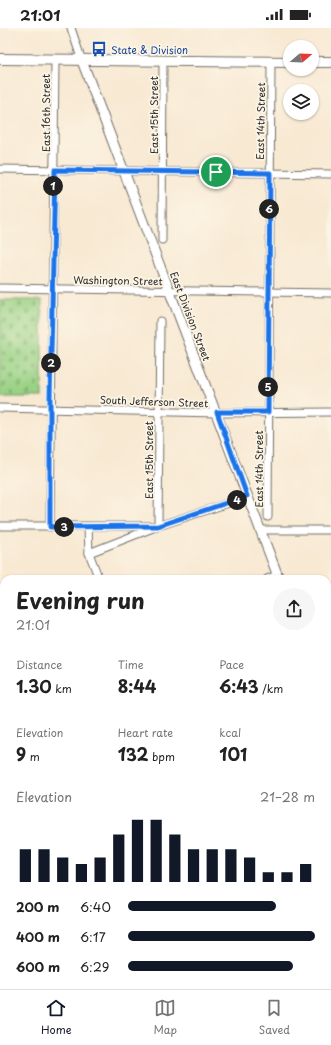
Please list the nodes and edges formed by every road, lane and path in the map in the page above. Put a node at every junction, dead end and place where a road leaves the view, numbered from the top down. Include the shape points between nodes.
1 (71, 28) edge
2 (0, 59) edge
3 (55, 60) junction
4 (82, 61) junction
5 (163, 61) junction
6 (271, 62) junction
7 (283, 62) edge
8 (319, 62) edge
9 (331, 62) edge
10 (0, 169) edge
11 (55, 170) junction
12 (122, 170) junction
13 (163, 171) junction
14 (270, 173) junction
15 (331, 174) edge
16 (162, 240) dead end
17 (0, 288) edge
18 (52, 289) junction
19 (170, 291) junction
20 (269, 293) junction
21 (331, 293) edge
22 (160, 321) dead end
23 (0, 408) edge
24 (50, 408) junction
25 (158, 410) junction
26 (217, 412) junction
27 (268, 412) junction
28 (331, 412) edge
29 (247, 496) junction
30 (268, 517) dead end
31 (0, 526) edge
32 (158, 526) junction
33 (50, 527) junction
34 (88, 527) junction
35 (261, 530) junction
36 (331, 530) edge
37 (89, 553) junction
38 (97, 575) edge
39 (277, 575) edge

1 - 4 street
2 - 3 main road
3 - 4 main road
3 - 11 street, East 16th Street
4 - 5 main road
4 - 12 street, East Division Street
5 - 6 main road
5 - 13 street, East 15th Street
6 - 7 main road
6 - 14 street, East 14th Street
8 - 9 main road
10 - 11 street
11 - 12 street
11 - 18 street, East 16th Street
12 - 13 street
12 - 19 street, East Division Street
13 - 14 street
13 - 16 street, East 15th Street
14 - 15 street
14 - 20 street, East 14th Street
17 - 18 street, Washington Street
18 - 19 street, Washington Street
18 - 24 street, East 16th Street
19 - 20 street, Washington Street
19 - 26 street, East Division Street
20 - 21 street, Washington Street
20 - 27 street, East 14th Street
22 - 25 street, East 15th Street
23 - 24 street, South Jefferson Street
24 - 25 street, South Jefferson Street
24 - 33 street, East 16th Street
25 - 26 street, South Jefferson Street
25 - 32 street, East 15th Street
26 - 27 street, South Jefferson Street
26 - 29 street, East Division Street
27 - 28 street, South Jefferson Street
27 - 30 street, East 14th Street
29 - 32 street
29 - 35 street, East Division Street
31 - 33 street
32 - 34 street
32 - 37 street
33 - 34 street
34 - 37 street
35 - 36 street
35 - 39 street, East Division Street
37 - 38 street

